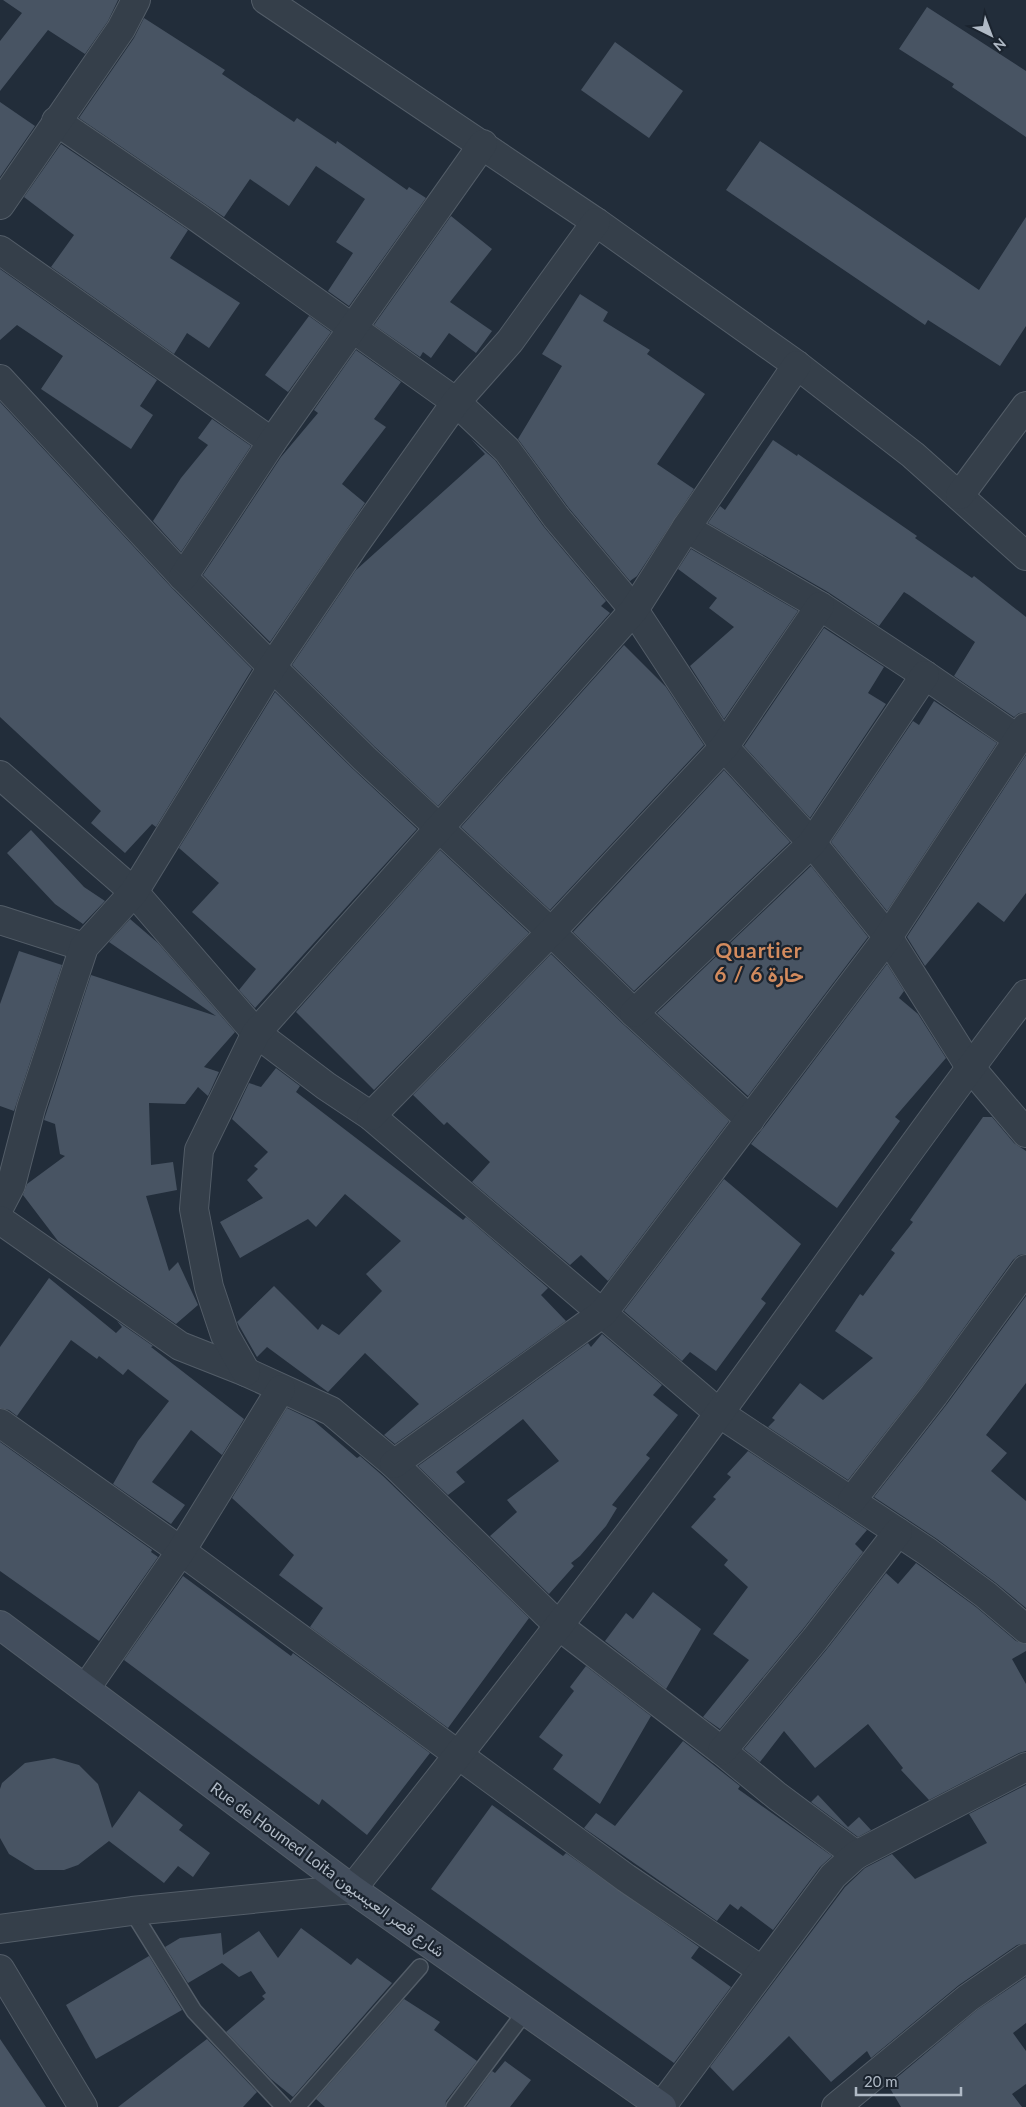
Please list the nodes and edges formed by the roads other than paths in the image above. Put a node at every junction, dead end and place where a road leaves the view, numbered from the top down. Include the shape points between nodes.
1 (136, 0) edge
2 (266, 0) edge
3 (56, 122) junction
4 (483, 144) junction
5 (0, 205) edge
6 (596, 222) junction
7 (0, 250) edge
8 (354, 329) junction
9 (797, 365) junction
10 (0, 379) edge
11 (456, 402) junction
12 (1026, 406) edge
13 (272, 442) junction
14 (960, 495) junction
15 (686, 528) junction
16 (1026, 556) edge
17 (183, 577) junction
18 (820, 606) junction
19 (634, 610) junction
20 (272, 667) junction
21 (925, 675) junction
22 (1022, 733) edge
23 (724, 747) junction
24 (0, 775) edge
25 (440, 828) junction
26 (812, 843) junction
27 (134, 892) junction
28 (0, 920) edge
29 (551, 932) junction
30 (888, 937) junction
31 (84, 947) junction
32 (1026, 994) edge
33 (634, 1013) junction
34 (256, 1033) junction
35 (970, 1067) junction
36 (371, 1116) junction
37 (750, 1120) junction
38 (1026, 1132) edge
39 (4, 1190) edge
40 (0, 1220) edge
41 (1026, 1268) edge
42 (603, 1313) junction
43 (246, 1372) junction
44 (281, 1389) junction
45 (719, 1413) junction
46 (0, 1423) edge
47 (394, 1464) junction
48 (852, 1500) junction
49 (898, 1532) junction
50 (182, 1551) junction
51 (0, 1625) edge
52 (559, 1626) junction
53 (1026, 1629) edge
54 (86, 1688) junction
55 (722, 1751) junction
56 (459, 1754) junction
57 (1026, 1768) edge
58 (856, 1855) junction
59 (352, 1889) junction
60 (132, 1911) junction
61 (0, 1930) edge
62 (1026, 1958) edge
63 (420, 1967) dead end
64 (0, 1969) edge
65 (761, 1970) junction
66 (525, 2012) junction
67 (83, 2107) edge
68 (284, 2107) edge
69 (297, 2107) edge
70 (454, 2107) edge
71 (662, 2107) edge
72 (836, 2107) edge

1 - 3 street via 121,29
2 - 4 street
3 - 5 street
3 - 8 street
4 - 6 street
4 - 8 street
6 - 9 street
6 - 11 street via 510,341
7 - 13 street
8 - 11 street
8 - 13 street
9 - 14 street
9 - 15 street
10 - 17 street
11 - 19 street via 506,450 556,517
11 - 20 street
12 - 14 street
13 - 17 street
14 - 16 street
15 - 18 street
15 - 19 street
17 - 20 street
18 - 21 street
18 - 23 street
19 - 23 street
19 - 25 street
20 - 25 street
20 - 27 street
21 - 22 street
21 - 26 street
22 - 30 street
23 - 26 street
23 - 29 street
24 - 27 street
25 - 29 street
25 - 34 street
26 - 30 street
26 - 33 street
27 - 31 street
27 - 34 street
28 - 31 street
29 - 33 street
29 - 36 street
30 - 35 street
30 - 37 street
31 - 39 street
32 - 35 street
33 - 37 street
34 - 36 street
34 - 43 street via 199,1150 194,1209 209,1287 225,1335
35 - 38 street
35 - 45 street
36 - 42 street
37 - 42 street
40 - 43 street via 180,1346
41 - 48 street via 934,1395
42 - 45 street
42 - 47 street
43 - 44 street
44 - 47 street via 332,1411
44 - 50 street
45 - 48 street
45 - 52 street
46 - 50 street
47 - 52 street
48 - 49 street
49 - 53 street via 986,1595
49 - 55 street
50 - 54 street
50 - 56 street
51 - 54 street, Rue de Houmed Loita شارع قصر العيسيون
52 - 55 street
52 - 56 street
54 - 59 street, Rue de Houmed Loita شارع قصر العيسيون
55 - 58 street
56 - 59 street
56 - 65 street via 626,1878
57 - 58 street
58 - 65 street via 833,1876
59 - 60 street
59 - 66 street, Rue de Houmed Loita شارع قصر العيسيون
60 - 61 street
60 - 68 lane via 194,2011
62 - 72 street via 968,1998
63 - 69 lane
64 - 67 street
65 - 71 street
66 - 70 lane
66 - 71 street, Rue de Houmed Loita شارع قصر العيسيون

